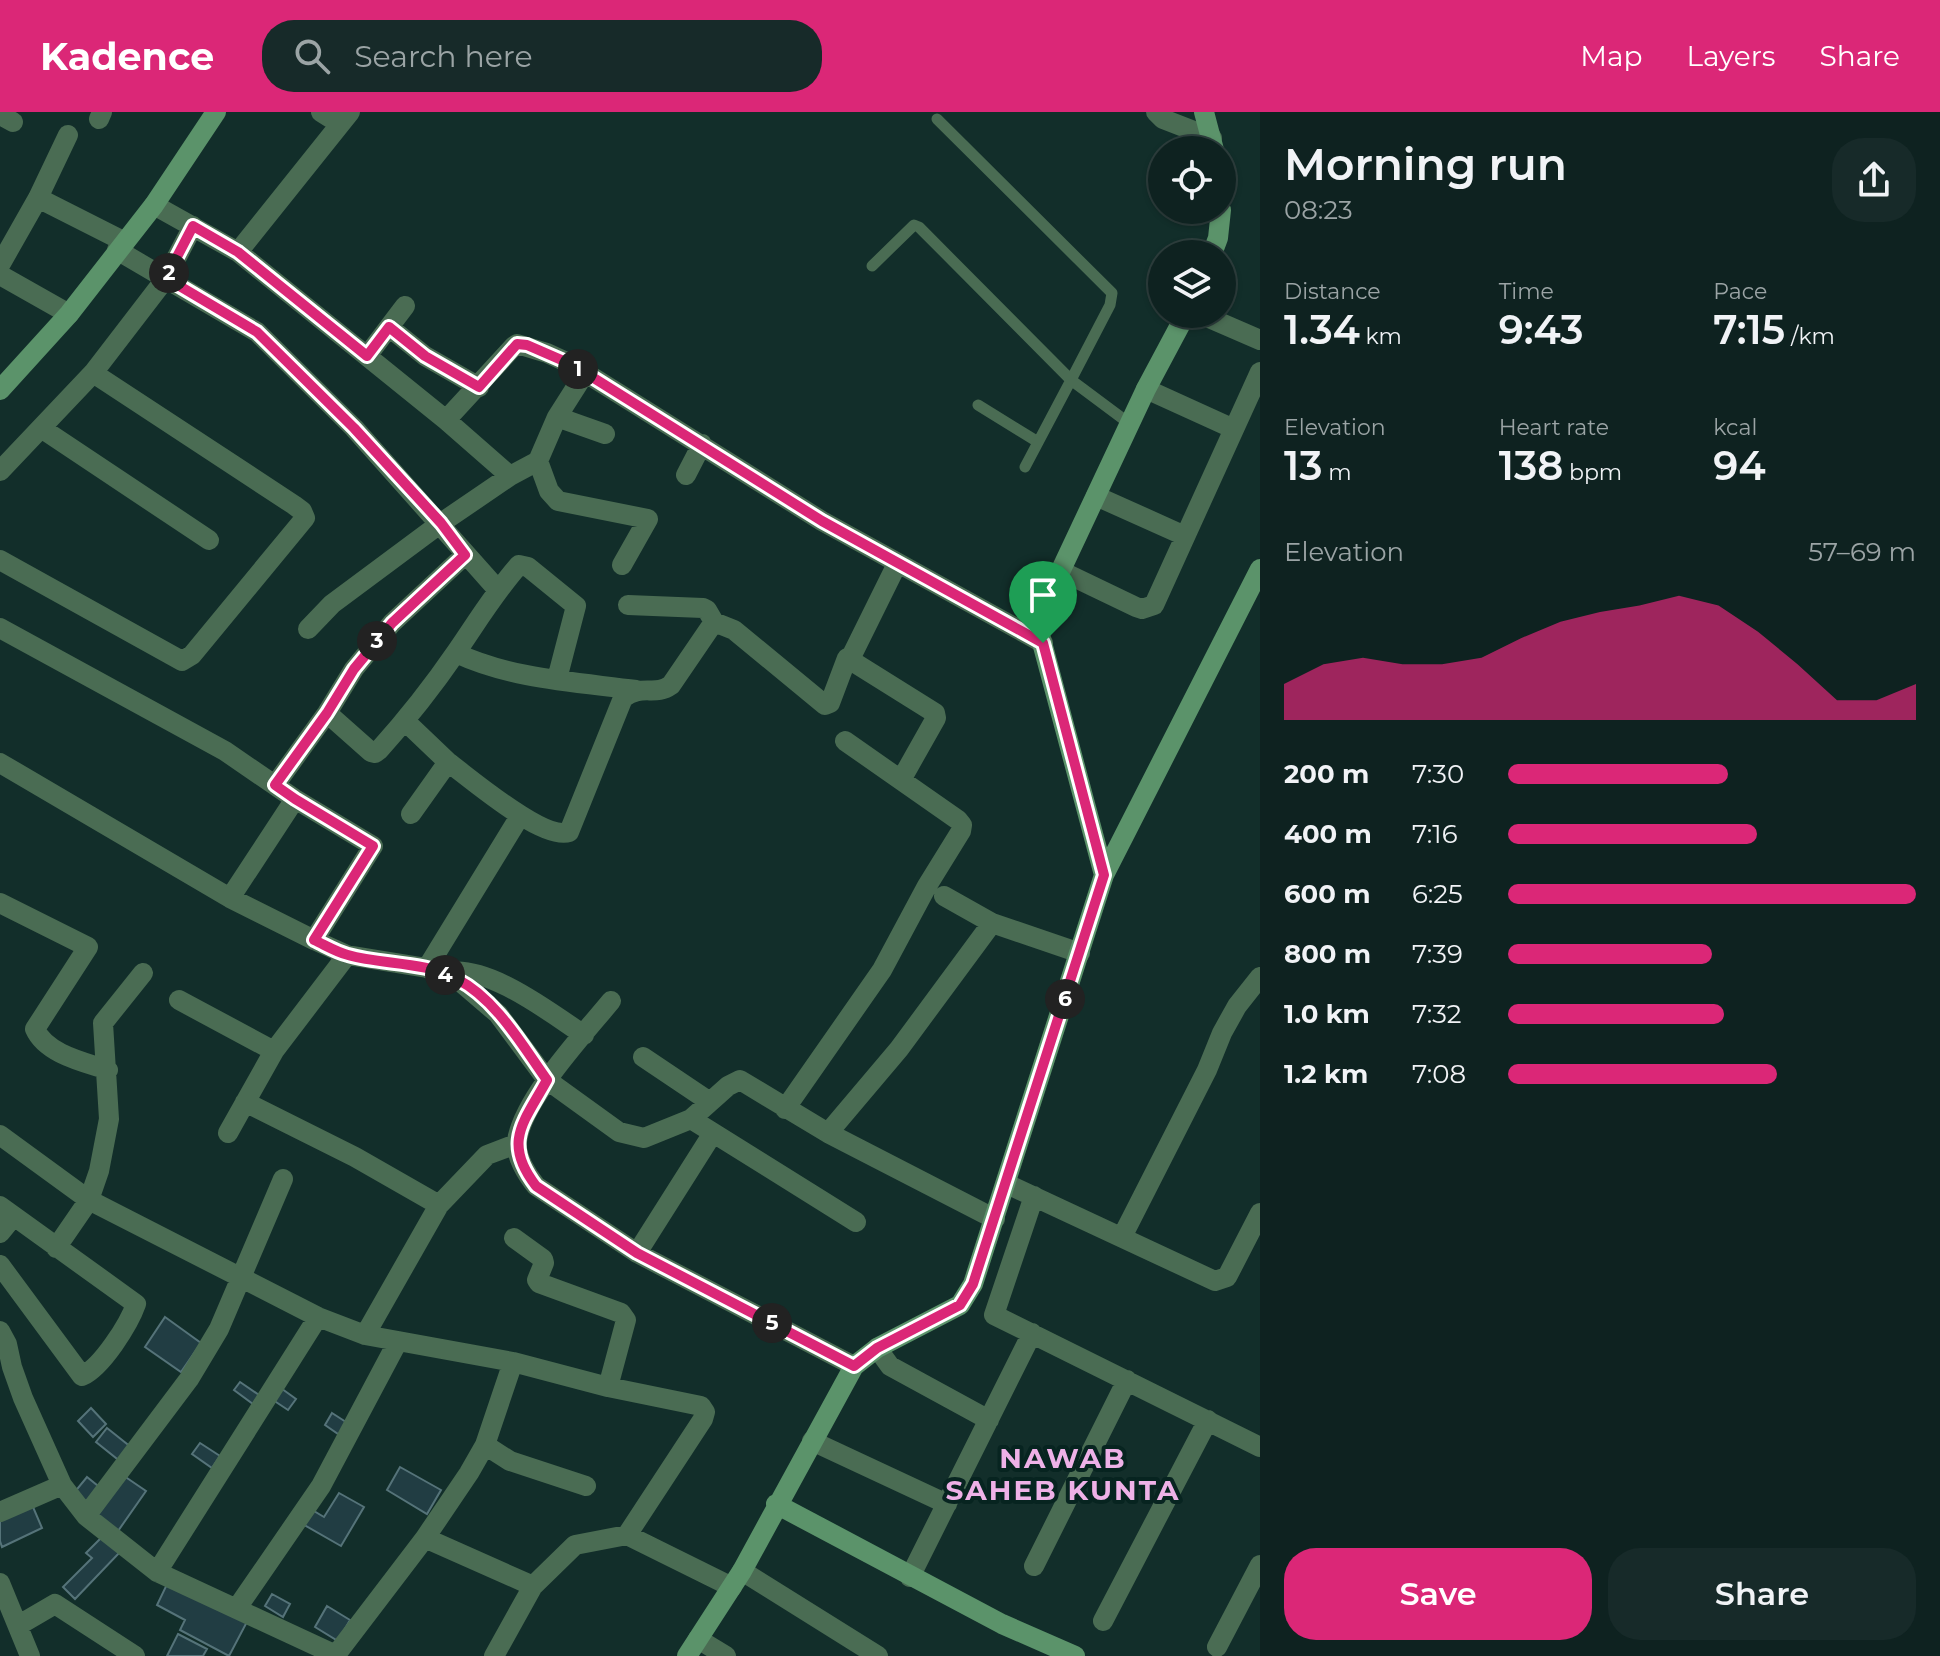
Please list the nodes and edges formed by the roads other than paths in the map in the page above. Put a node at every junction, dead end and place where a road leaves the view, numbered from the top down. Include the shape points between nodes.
1 (216, 112) edge
2 (321, 112) edge
3 (1156, 112) edge
4 (1204, 112) edge
5 (345, 118) edge
6 (937, 119) dead end
7 (68, 135) dead end
8 (1197, 136) edge
9 (1211, 136) edge
10 (38, 198) junction
11 (154, 205) junction
12 (193, 226) junction
13 (121, 246) junction
14 (238, 252) junction
15 (0, 265) edge
16 (872, 266) dead end
17 (0, 275) edge
18 (166, 278) junction
19 (405, 306) dead end
20 (69, 314) junction
21 (389, 327) junction
22 (1179, 328) edge
23 (1232, 328) edge
24 (1260, 340) edge
25 (367, 356) junction
26 (1260, 372) edge
27 (93, 373) junction
28 (585, 373) junction
29 (1071, 380) junction
30 (479, 387) junction
31 (1146, 389) junction
32 (0, 390) edge
33 (978, 405) dead end
34 (557, 417) junction
35 (446, 420) junction
36 (1130, 424) junction
37 (41, 428) junction
38 (1234, 429) junction
39 (605, 434) dead end
40 (1038, 442) junction
41 (702, 444) junction
42 (538, 461) junction
43 (1025, 467) dead end
44 (0, 471) edge
45 (686, 475) dead end
46 (510, 476) junction
47 (1096, 496) junction
48 (441, 523) junction
49 (1185, 536) junction
50 (209, 540) dead end
51 (465, 555) junction
52 (0, 560) edge
53 (897, 564) junction
54 (622, 565) dead end
55 (1260, 569) edge
56 (1061, 571) junction
57 (497, 589) junction
58 (628, 605) dead end
59 (714, 622) junction
60 (0, 628) edge
61 (308, 629) dead end
62 (1043, 643) junction
63 (456, 653) junction
64 (850, 659) junction
65 (557, 679) junction
66 (636, 690) junction
67 (327, 713) junction
68 (405, 721) junction
69 (845, 741) dead end
70 (448, 762) junction
71 (0, 763) edge
72 (901, 780) junction
73 (275, 785) junction
74 (295, 799) junction
75 (411, 814) dead end
76 (520, 816) junction
77 (1104, 875) junction
78 (944, 896) dead end
79 (230, 898) junction
80 (0, 903) edge
81 (992, 923) junction
82 (314, 940) junction
83 (1080, 953) junction
84 (347, 955) junction
85 (435, 971) junction
86 (143, 973) dead end
87 (1260, 977) edge
88 (179, 1000) dead end
89 (611, 1001) dead end
90 (584, 1035) junction
91 (274, 1051) junction
92 (643, 1057) dead end
93 (108, 1070) junction
94 (547, 1080) junction
95 (245, 1102) junction
96 (710, 1102) junction
97 (785, 1109) junction
98 (691, 1119) junction
99 (228, 1133) dead end
100 (713, 1133) junction
101 (828, 1133) junction
102 (0, 1135) edge
103 (516, 1144) junction
104 (283, 1179) dead end
105 (1007, 1184) junction
106 (1034, 1196) junction
107 (89, 1200) junction
108 (439, 1205) junction
109 (1260, 1213) edge
110 (4, 1219) edge
111 (995, 1219) junction
112 (856, 1222) dead end
113 (1122, 1237) junction
114 (514, 1238) dead end
115 (56, 1248) junction
116 (637, 1253) junction
117 (0, 1265) edge
118 (241, 1279) junction
119 (318, 1317) junction
120 (0, 1331) edge
121 (1032, 1333) junction
122 (365, 1335) junction
123 (398, 1341) junction
124 (877, 1348) junction
125 (513, 1362) junction
126 (854, 1366) junction
127 (1127, 1380) junction
128 (608, 1387) junction
129 (989, 1420) junction
130 (1208, 1420) junction
131 (812, 1441) junction
132 (485, 1445) junction
133 (1260, 1447) edge
134 (62, 1485) junction
135 (586, 1486) dead end
136 (776, 1504) junction
137 (947, 1504) junction
138 (0, 1512) edge
139 (86, 1516) junction
140 (627, 1535) junction
141 (425, 1538) junction
142 (1260, 1565) edge
143 (1034, 1566) dead end
144 (157, 1572) junction
145 (910, 1577) junction
146 (737, 1579) junction
147 (0, 1583) edge
148 (533, 1586) junction
149 (237, 1608) junction
150 (1103, 1621) dead end
151 (19, 1625) junction
152 (692, 1647) edge
153 (1217, 1647) dead end
154 (722, 1655) edge
155 (30, 1656) edge
156 (135, 1656) edge
157 (335, 1656) edge
158 (494, 1656) edge
159 (878, 1656) edge
160 (1075, 1656) edge

1 - 11 street
2 - 5 street
3 - 8 street
4 - 9 street
5 - 14 street
6 - 29 lane via 1112,293
7 - 10 street
10 - 13 street
10 - 15 street
11 - 12 street
11 - 13 street
12 - 14 street
12 - 18 street
13 - 18 street
13 - 20 street
14 - 25 street
16 - 29 lane via 914,225 919,227
17 - 20 street
18 - 27 street
18 - 48 street via 257,332
19 - 21 street
20 - 32 street
21 - 25 street
21 - 30 street via 425,356
22 - 31 street
23 - 24 street
25 - 35 street
26 - 38 street
27 - 37 street
27 - 52 street via 294,505 305,518 182,661
28 - 30 street via 517,344
28 - 34 street
28 - 41 street
29 - 36 lane
29 - 40 lane
30 - 35 street
31 - 36 street
31 - 38 street
33 - 40 lane
34 - 39 street
34 - 42 street
35 - 46 street
36 - 47 street
37 - 44 street
37 - 50 street
38 - 49 street
40 - 43 lane
41 - 45 street
41 - 53 street
42 - 46 street
42 - 54 street via 558,501 648,519
46 - 48 street
47 - 49 street
47 - 56 street
48 - 51 street
48 - 61 street via 332,604
49 - 56 street via 1148,608
51 - 57 street
51 - 67 street via 392,623
53 - 62 street
53 - 64 street
55 - 77 street
56 - 62 street via 1044,606
57 - 63 street
57 - 65 street via 524,565 576,606
58 - 59 street via 703,608
59 - 64 street via 734,630 825,705
59 - 66 street via 671,685
60 - 73 street via 225,751
62 - 77 street
63 - 65 street
63 - 68 street
64 - 72 street via 937,715
65 - 66 street
66 - 76 street via 620,704 569,832 557,833
67 - 68 street via 375,753
67 - 73 street
68 - 70 street
69 - 72 street
70 - 75 street
70 - 76 street
71 - 79 street
72 - 97 street via 958,820 961,831 882,970
73 - 74 street
74 - 79 street
74 - 82 street via 373,846
76 - 85 street
77 - 83 street
78 - 81 street
79 - 82 street
80 - 93 street via 88,947 35,1029 63,1054
81 - 83 street
81 - 101 street via 899,1049
82 - 84 street
83 - 105 street
84 - 85 street
84 - 91 street
85 - 90 street via 477,974
85 - 94 street via 457,979 498,1014
86 - 93 street via 103,1023
87 - 113 street via 1222,1033
88 - 91 street
89 - 90 street
90 - 94 street
91 - 95 street
92 - 96 street
93 - 107 street via 109,1119
94 - 98 street via 632,1137 644,1138
94 - 103 street
95 - 99 street
95 - 108 street
96 - 97 street via 740,1080
96 - 98 street
97 - 101 street
98 - 100 street
100 - 112 street
100 - 116 street
101 - 111 street
102 - 107 street
103 - 108 street via 487,1155
103 - 116 street via 536,1186
104 - 118 street
105 - 106 street
105 - 111 street
106 - 113 street
106 - 121 street via 994,1311
107 - 115 street
107 - 118 street
108 - 122 street
109 - 113 street via 1222,1281
110 - 115 street
111 - 124 street via 973,1284 960,1305
114 - 128 street via 543,1259 539,1283 621,1313 626,1320
115 - 117 street via 136,1304 109,1349 82,1376
116 - 126 street
118 - 119 street
118 - 139 street via 189,1379
119 - 122 street
119 - 144 street
120 - 134 street
121 - 127 street
121 - 129 street
122 - 123 street
123 - 125 street
123 - 149 street via 321,1486
124 - 126 street
124 - 129 street via 890,1366
125 - 128 street
125 - 132 street
126 - 131 street
127 - 130 street
127 - 143 street
128 - 140 street via 697,1404 705,1412
129 - 137 street
130 - 133 street
130 - 150 street
131 - 136 street
131 - 137 street
132 - 135 street via 510,1461
132 - 141 street
134 - 138 street
134 - 139 street
136 - 145 street
136 - 146 street
137 - 145 street
139 - 144 street
140 - 146 street
140 - 148 street via 575,1545
141 - 148 street
141 - 157 street
142 - 153 street
144 - 149 street
145 - 160 street
146 - 152 street
146 - 159 street
147 - 151 street
148 - 158 street
149 - 157 street
151 - 155 street
151 - 156 street via 55,1604
152 - 154 street

